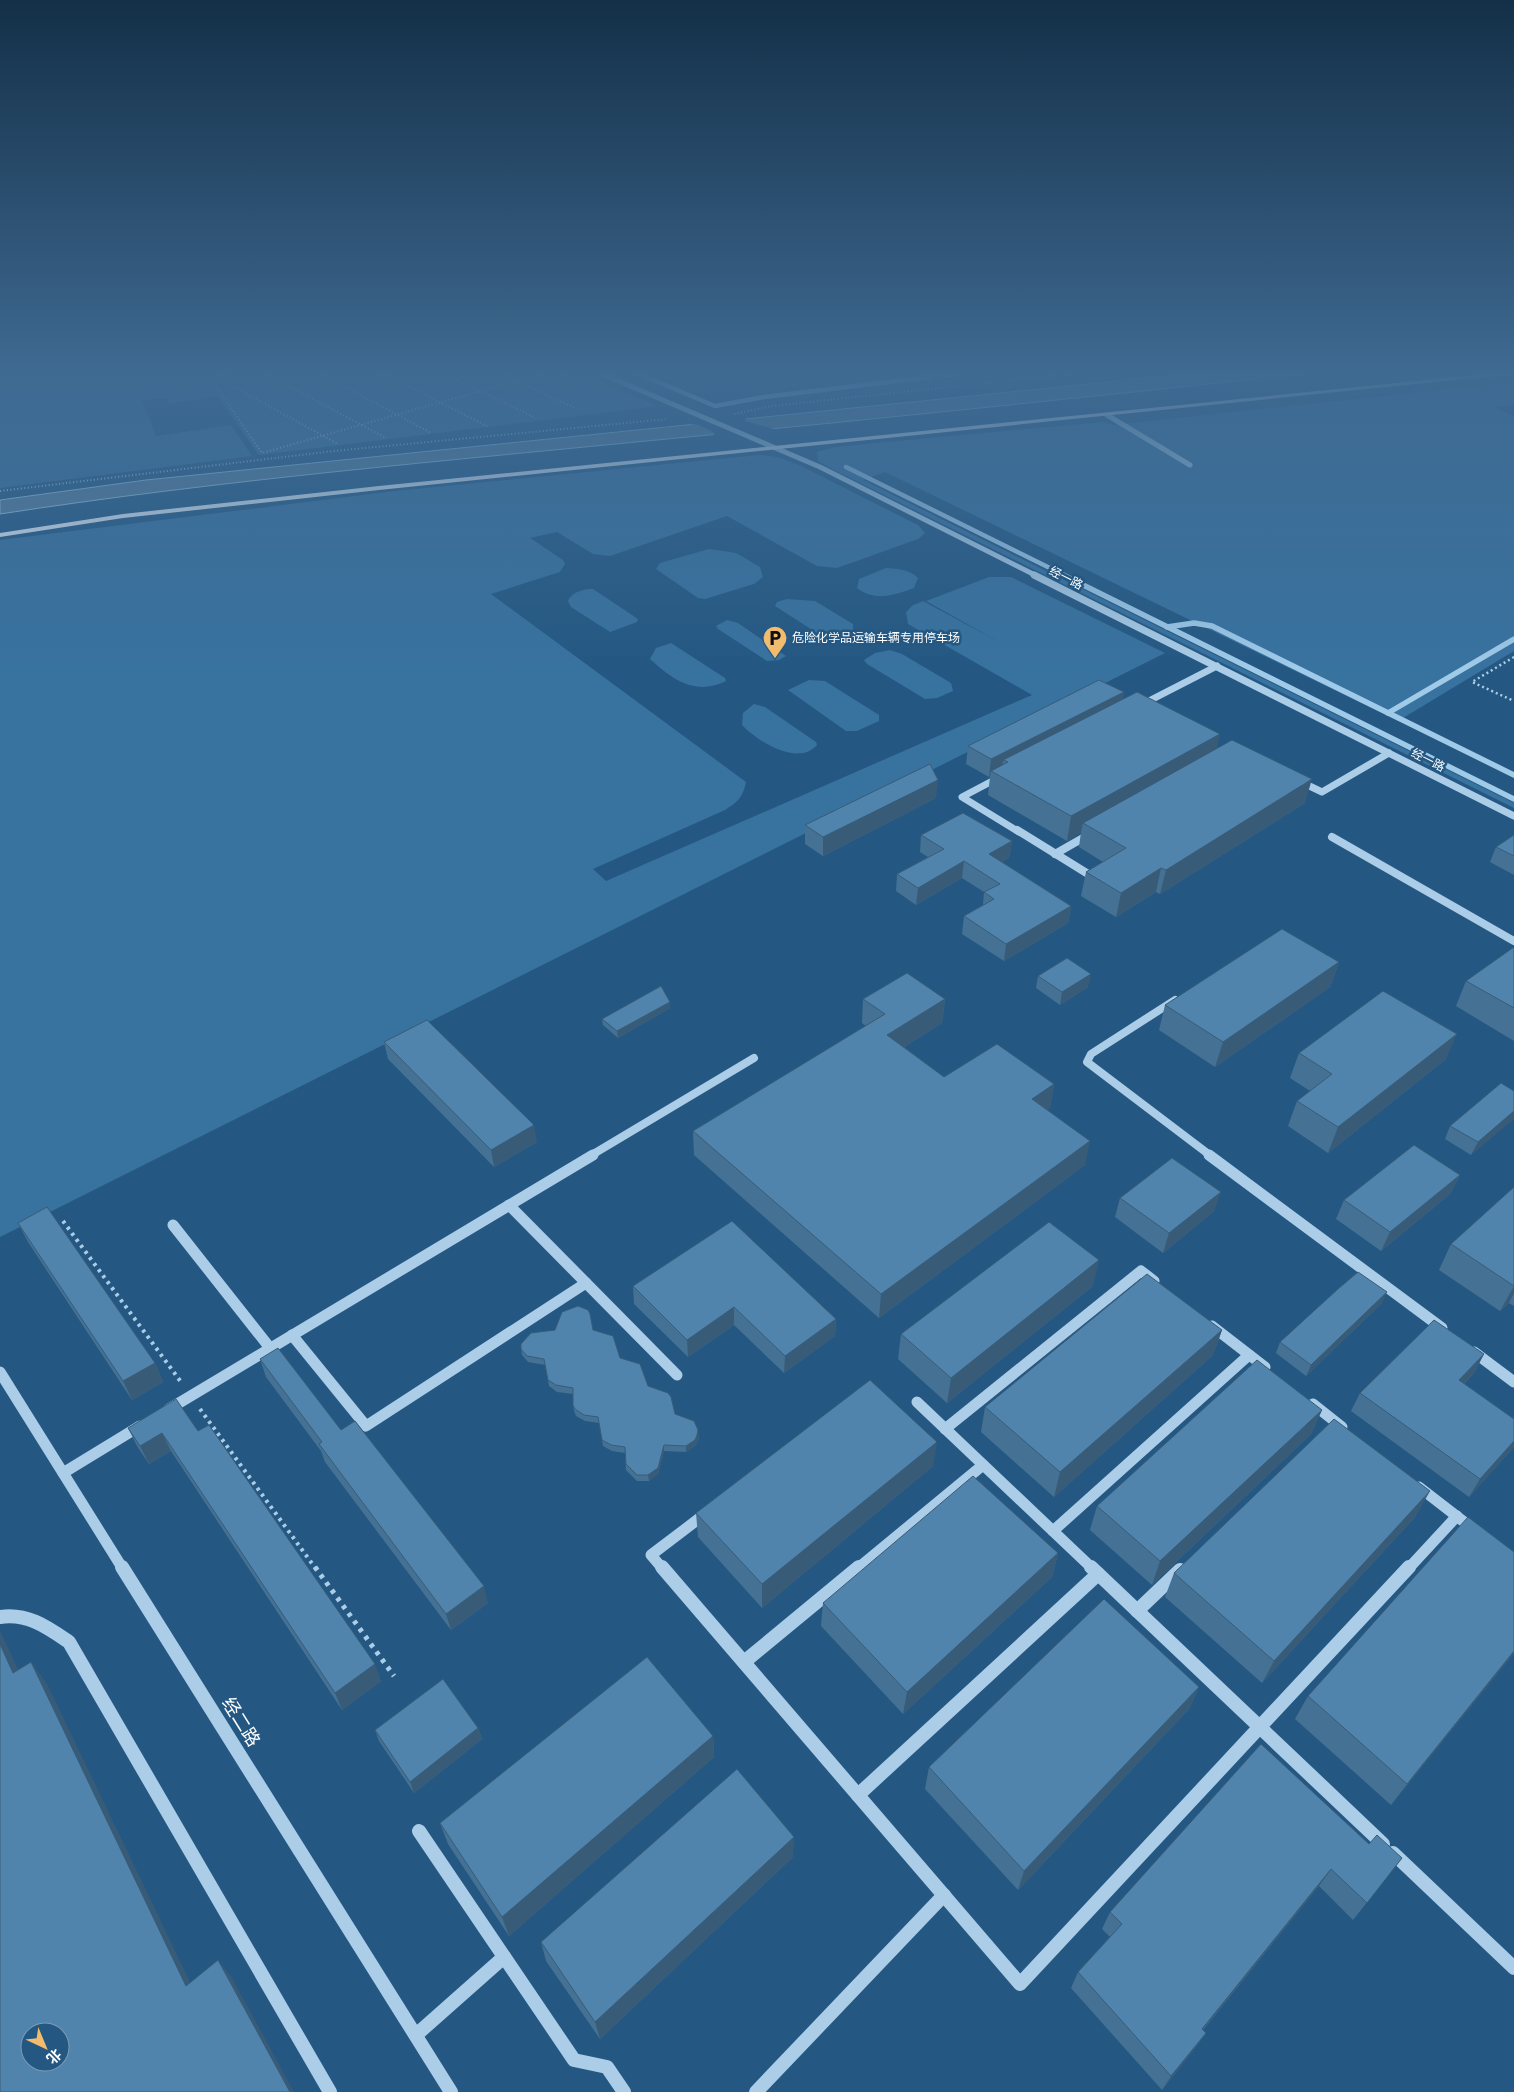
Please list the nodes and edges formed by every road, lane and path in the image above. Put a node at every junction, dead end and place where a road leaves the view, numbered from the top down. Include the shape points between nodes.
1 (149, 472) edge
2 (476, 472) edge
3 (542, 472) edge
4 (829, 472) edge
5 (0, 491) edge
6 (0, 528) edge
7 (0, 535) edge
8 (1514, 657) edge
9 (1217, 666) junction
10 (1514, 701) edge
11 (1145, 703) junction
12 (1136, 708) edge
13 (1153, 708) edge
14 (1388, 753) junction
15 (1006, 775) edge
16 (1288, 775) edge
17 (1514, 816) edge
18 (1097, 830) edge
19 (1332, 837) dead end
20 (1055, 854) junction
21 (1093, 877) edge
22 (1514, 941) edge
23 (1184, 995) edge
24 (754, 1058) dead end
25 (509, 1205) junction
26 (64, 1221) dead end
27 (173, 1225) dead end
28 (586, 1283) junction
29 (1164, 1289) edge
30 (1203, 1319) edge
31 (292, 1335) junction
32 (1451, 1335) edge
33 (1467, 1347) edge
34 (270, 1348) junction
35 (1249, 1355) junction
36 (0, 1372) edge
37 (1272, 1373) edge
38 (678, 1376) dead end
39 (1514, 1382) edge
40 (191, 1396) junction
41 (1304, 1397) edge
42 (917, 1402) dead end
43 (945, 1429) junction
44 (1350, 1433) edge
45 (983, 1465) junction
46 (63, 1473) junction
47 (1411, 1481) edge
48 (714, 1506) edge
49 (1457, 1516) junction
50 (1053, 1531) junction
51 (1478, 1533) edge
52 (1187, 1564) edge
53 (1098, 1574) junction
54 (1137, 1611) junction
55 (0, 1617) edge
56 (744, 1662) junction
57 (394, 1676) dead end
58 (1259, 1727) junction
59 (858, 1795) junction
60 (419, 1831) dead end
61 (944, 1895) junction
62 (504, 1956) junction
63 (1514, 1968) edge
64 (416, 2035) junction
65 (330, 2092) edge
66 (451, 2092) edge
67 (624, 2092) edge
68 (756, 2092) edge

1 - 5 path
2 - 6 main road via 251,494
3 - 7 main road via 123,516
4 - 9 street, 经一路
8 - 10 path via 1472,682
9 - 11 street
9 - 14 street, 经一路
11 - 12 street
11 - 13 street
14 - 16 street via 1322,792
14 - 17 street, 经一路
15 - 20 street via 962,797
18 - 20 street
19 - 22 street
20 - 21 street
23 - 32 street via 1091,1054 1087,1062
24 - 25 lane
25 - 28 street
25 - 31 lane
26 - 40 path
27 - 34 street
28 - 31 street via 366,1426
28 - 38 street
29 - 43 street via 1141,1271
30 - 35 street
31 - 34 lane
33 - 39 street
34 - 40 lane
35 - 37 street
35 - 50 street
36 - 46 street, 经二路
40 - 46 lane
40 - 57 path
41 - 44 street via 1331,1425
42 - 43 street
43 - 45 street
45 - 50 street
45 - 56 street
46 - 64 street, 经二路
47 - 49 street
48 - 56 street via 652,1555
49 - 51 street
49 - 58 street
50 - 53 street
52 - 54 street
53 - 54 street
53 - 59 street
54 - 58 street
55 - 65 street via 39,1620 69,1642
56 - 59 street
58 - 61 street via 1020,1984
58 - 63 street
59 - 61 street
60 - 62 street
61 - 68 street
62 - 64 lane
62 - 67 street via 574,2060 607,2068
64 - 66 street, 经二路

